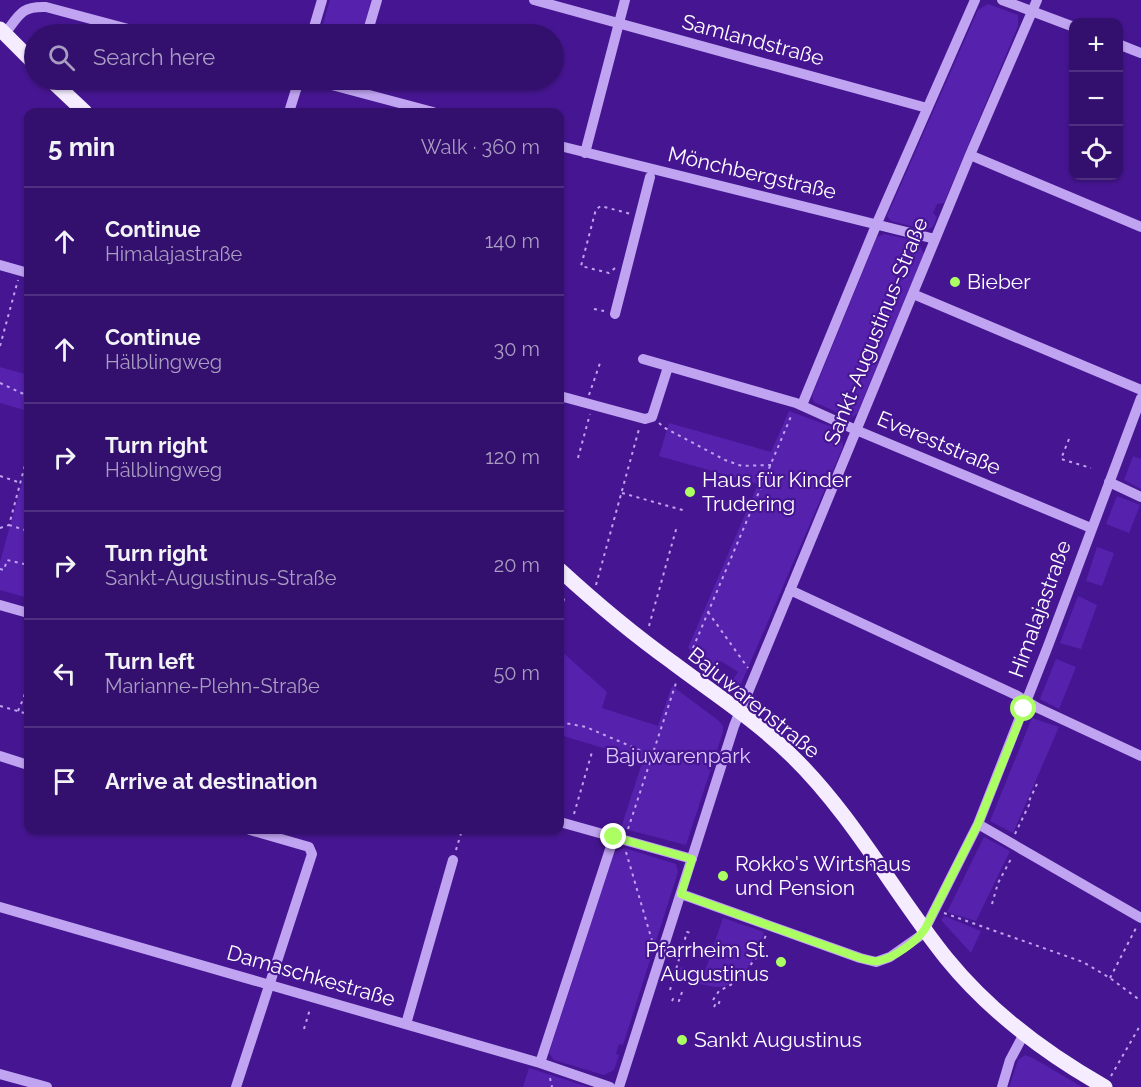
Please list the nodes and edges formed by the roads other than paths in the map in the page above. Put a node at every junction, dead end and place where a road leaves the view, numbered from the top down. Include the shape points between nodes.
1 (322, 0) edge
2 (377, 0) edge
3 (534, 0) edge
4 (625, 0) edge
5 (975, 0) edge
6 (1002, 0) edge
7 (1037, 0) edge
8 (1032, 12) junction
9 (110, 24) edge
10 (315, 24) edge
11 (370, 24) edge
12 (619, 24) junction
13 (1069, 25) edge
14 (2, 32) edge
15 (1123, 45) edge
16 (1141, 52) edge
17 (24, 53) edge
18 (62, 90) edge
19 (296, 90) edge
20 (370, 90) edge
21 (81, 108) edge
22 (290, 108) edge
23 (422, 108) edge
24 (927, 108) junction
25 (564, 147) edge
26 (585, 153) junction
27 (970, 155) junction
28 (650, 177) dead end
29 (877, 223) junction
30 (1141, 227) edge
31 (936, 239) junction
32 (0, 265) edge
33 (24, 272) edge
34 (913, 294) junction
35 (615, 314) dead end
36 (643, 359) dead end
37 (668, 367) junction
38 (1141, 390) edge
39 (564, 397) edge
40 (1141, 398) edge
41 (799, 404) junction
42 (856, 430) junction
43 (1109, 482) junction
44 (1141, 497) edge
45 (1091, 528) junction
46 (564, 573) edge
47 (790, 590) junction
48 (0, 605) edge
49 (24, 612) edge
50 (1027, 702) junction
51 (740, 712) junction
52 (0, 756) edge
53 (1141, 756) edge
54 (24, 764) edge
55 (564, 823) edge
56 (978, 824) junction
57 (264, 834) edge
58 (619, 838) junction
59 (692, 859) junction
60 (453, 860) road end
61 (681, 894) junction
62 (0, 907) edge
63 (1141, 918) edge
64 (925, 929) junction
65 (270, 985) junction
66 (406, 1024) junction
67 (1024, 1035) junction
68 (540, 1063) junction
69 (0, 1074) edge
70 (1108, 1082) edge
71 (47, 1087) edge
72 (236, 1087) edge
73 (609, 1087) edge
74 (619, 1087) edge
75 (1002, 1087) edge

1 - 10 street
2 - 11 street
3 - 12 street, Samlandstraße
4 - 12 street
5 - 24 street, Sankt-Augustinus-Straße
6 - 8 street
7 - 8 street, Sankt-Augustinus-Straße
8 - 13 street
8 - 27 street, Sankt-Augustinus-Straße
9 - 14 street via 32,7 21,12
12 - 24 street, Samlandstraße
12 - 26 street
14 - 17 main road
15 - 16 street
18 - 21 main road
19 - 22 street
20 - 23 street
24 - 29 street, Sankt-Augustinus-Straße
25 - 26 street, Mönchbergstraße
26 - 29 street, Mönchbergstraße
27 - 30 street
27 - 31 street, Sankt-Augustinus-Straße
28 - 35 street, Mönchbergstraße
29 - 31 street, Mönchbergstraße
29 - 41 street, Sankt-Augustinus-Straße
31 - 34 street, Sankt-Augustinus-Straße
32 - 33 street
34 - 38 street
34 - 42 street, Sankt-Augustinus-Straße
36 - 37 street, Evereststraße
37 - 39 street via 652,417 645,419
37 - 41 street, Evereststraße
40 - 43 street, Himalajastraße
41 - 42 street, Evereststraße
42 - 45 street, Evereststraße
42 - 47 street, Sankt-Augustinus-Straße
43 - 44 street
43 - 45 street, Himalajastraße
45 - 50 street, Himalajastraße
46 - 51 main road, Bajuwarenstraße via 635,635
47 - 50 street
47 - 51 street, Sankt-Augustinus-Straße
48 - 49 street
50 - 53 street
50 - 56 street, Himalajastraße
51 - 59 street, Sankt-Augustinus-Straße
51 - 64 main road, Bajuwarenstraße via 766,724 831,799
52 - 54 street
55 - 58 street
56 - 63 street
56 - 64 street, Himalajastraße
57 - 65 street via 309,847 312,854
58 - 59 street
58 - 68 street
59 - 61 street, Sankt-Augustinus-Straße
60 - 66 street
61 - 64 street via 876,962 890,957
61 - 74 street, Sankt-Augustinus-Straße
62 - 65 street, Damaschkestraße
64 - 67 main road, Bajuwarenstraße via 970,985
65 - 66 street, Damaschkestraße
65 - 72 street
66 - 68 street, Damaschkestraße
67 - 70 main road, Bajuwarenstraße via 1064,1063
67 - 75 street via 1010,1060
68 - 73 street, Damaschkestraße
69 - 71 street

